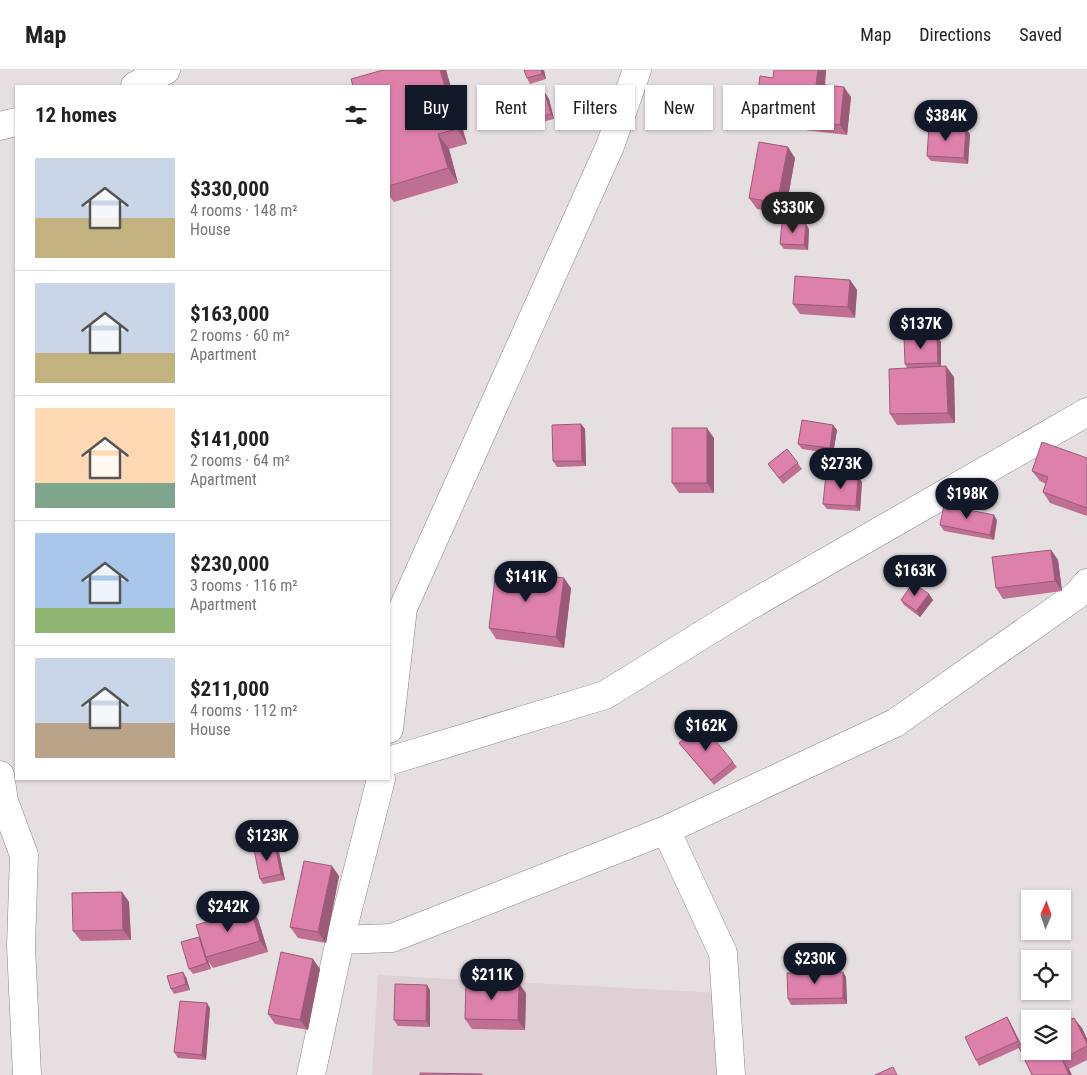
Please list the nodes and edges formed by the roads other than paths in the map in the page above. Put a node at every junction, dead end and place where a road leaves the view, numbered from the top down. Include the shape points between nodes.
1 (166, 70) edge
2 (637, 70) edge
3 (137, 85) edge
4 (15, 122) edge
5 (0, 126) edge
6 (1087, 412) edge
7 (1087, 583) edge
8 (390, 720) edge
9 (390, 761) edge
10 (0, 775) edge
11 (380, 780) edge
12 (666, 830) junction
13 (340, 940) junction
14 (11, 952) edge
15 (28, 1075) edge
16 (312, 1075) edge
17 (731, 1075) edge

1 - 3 street
2 - 8 street via 610,146 403,608
4 - 5 street
6 - 9 street via 744,609 605,694
7 - 12 street via 1077,595 895,723
10 - 14 street via 4,801 24,855
11 - 13 street
12 - 13 street via 392,938
12 - 17 street via 723,953
13 - 16 street
14 - 15 street

